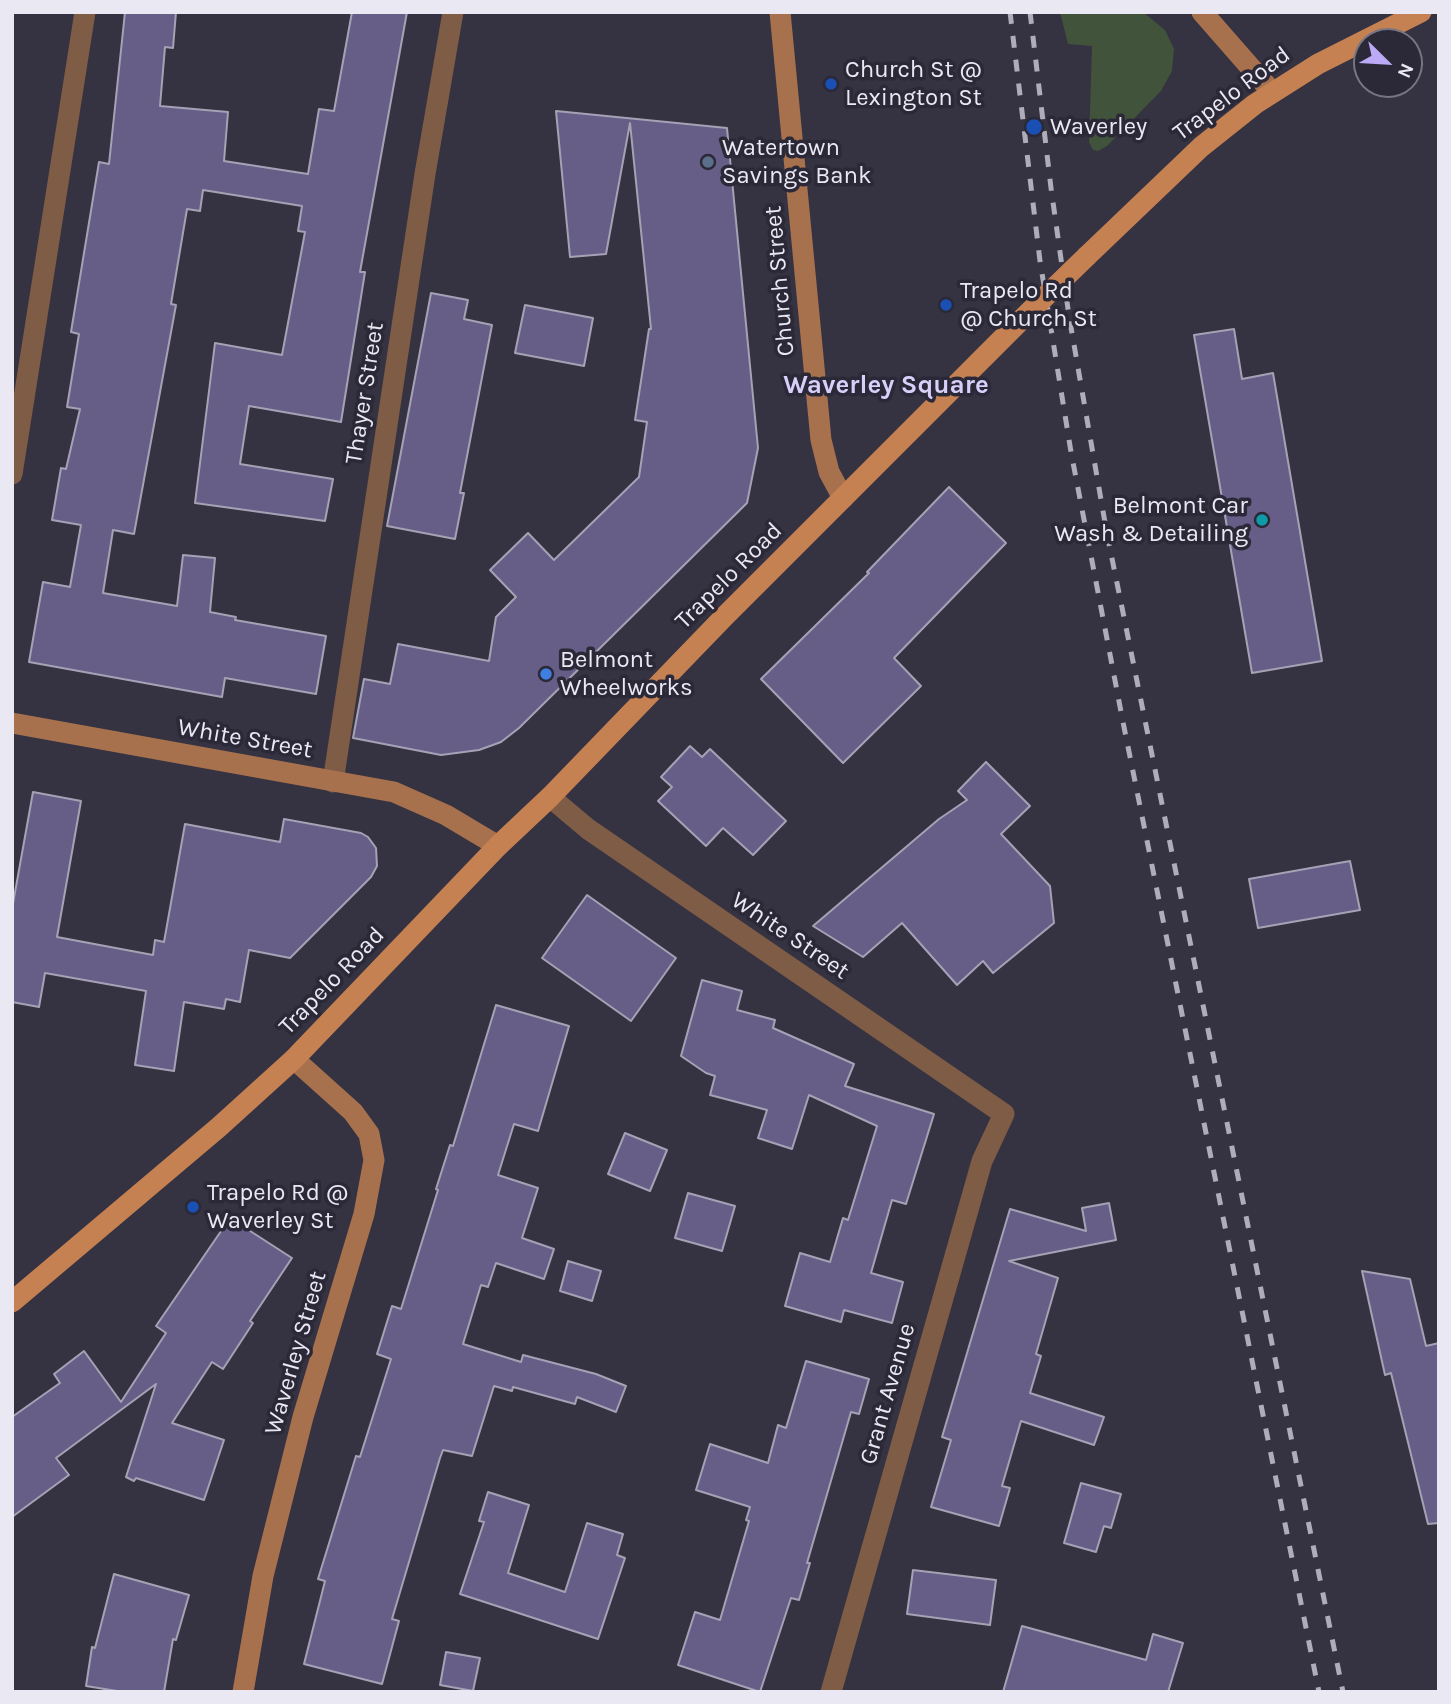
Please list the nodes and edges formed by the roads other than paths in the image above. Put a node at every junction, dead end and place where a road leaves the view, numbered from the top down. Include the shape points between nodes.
1 (85, 12) edge
2 (453, 12) edge
3 (1202, 12) edge
4 (1421, 12) edge
5 (782, 17) edge
6 (1272, 93) junction
7 (12, 474) edge
8 (843, 498) junction
9 (12, 723) edge
10 (333, 782) junction
11 (550, 797) junction
12 (498, 846) junction
13 (294, 1059) junction
14 (1004, 1114) joint
15 (12, 1302) edge
16 (836, 1690) edge
17 (243, 1692) edge

1 - 7 street
2 - 10 street, Thayer Street
3 - 6 street
4 - 6 main road, Trapelo Road via 1318,64
5 - 8 street, Church Street via 821,440 829,472
6 - 8 main road, Trapelo Road, bridge via 1201,147
8 - 11 main road, Trapelo Road
9 - 10 street, White Street
10 - 12 street, White Street via 412,798
11 - 12 main road, Trapelo Road
11 - 14 street, White Street via 588,830
12 - 13 main road, Trapelo Road
13 - 15 main road, Trapelo Road
13 - 17 street, Waverley Street via 353,1112 369,1134 374,1160 364,1214 303,1417 262,1576
14 - 16 street, Grant Avenue via 982,1161

